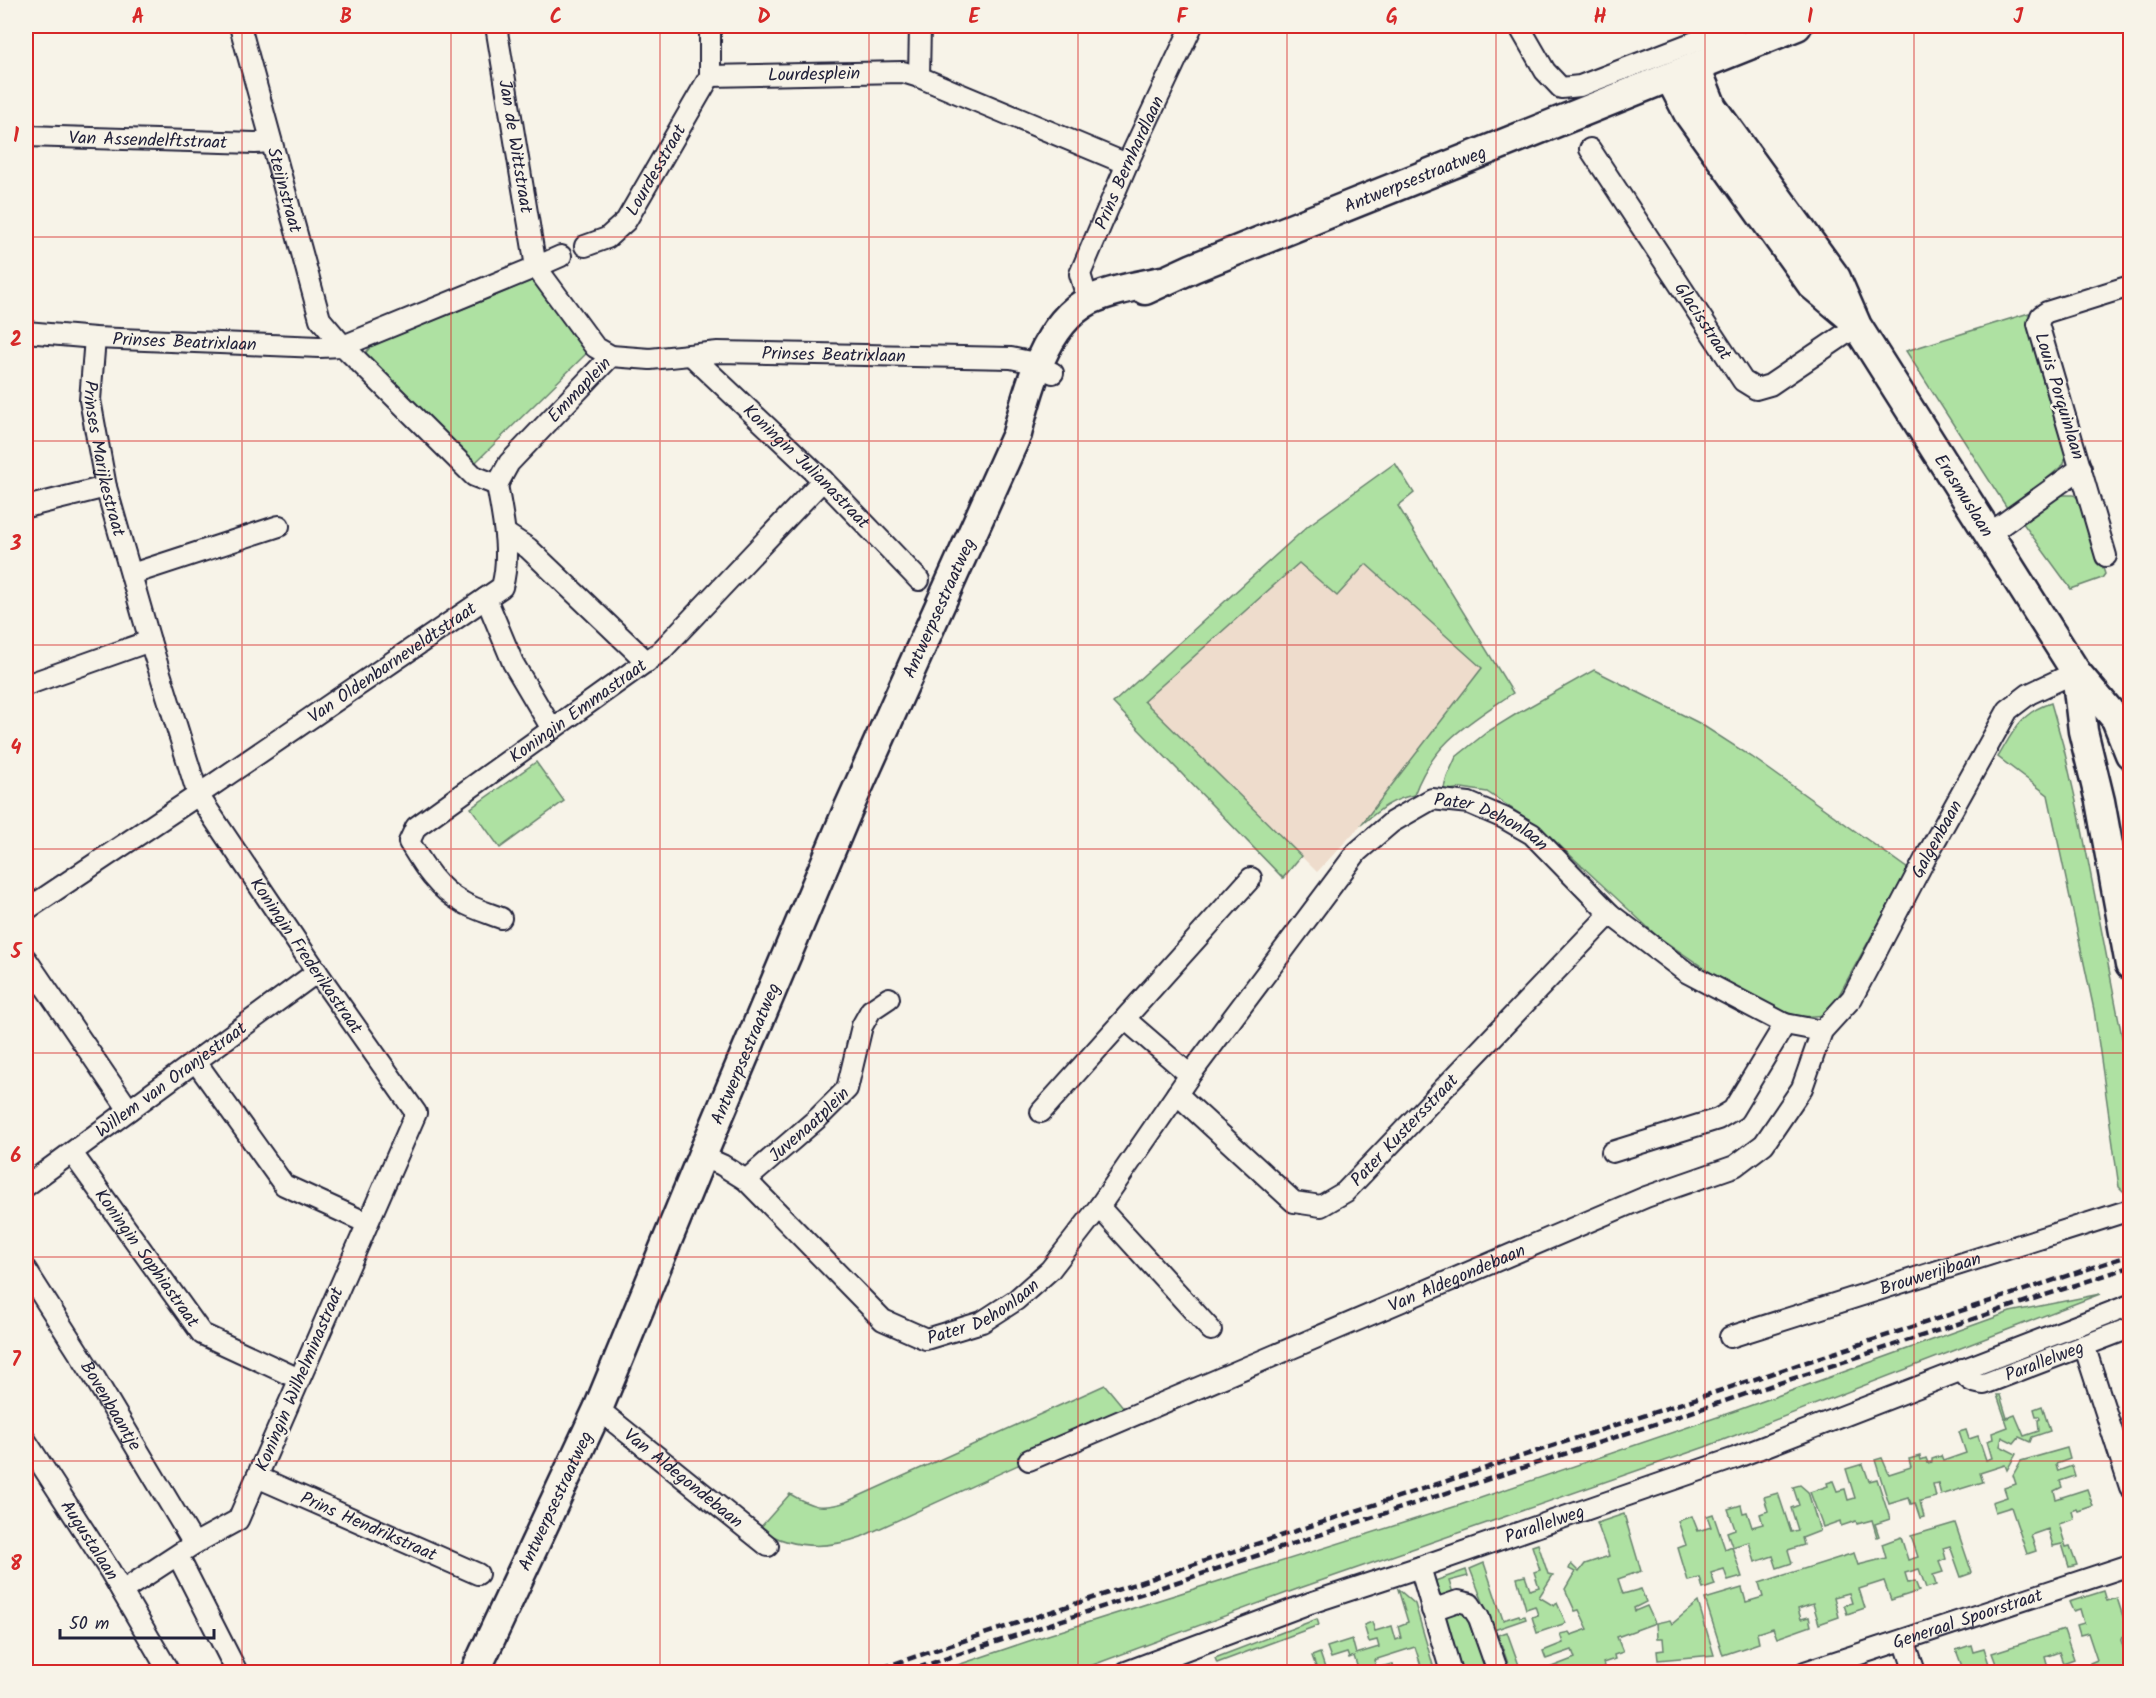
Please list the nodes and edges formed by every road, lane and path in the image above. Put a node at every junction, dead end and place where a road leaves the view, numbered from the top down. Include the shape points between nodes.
1 (240, 26) edge
2 (496, 26) edge
3 (710, 26) edge
4 (920, 26) edge
5 (1192, 26) edge
6 (1519, 26) edge
7 (1736, 26) edge
8 (1797, 26) edge
9 (1696, 67) junction
10 (710, 76) junction
11 (919, 77) junction
12 (1670, 78) junction
13 (26, 136) edge
14 (271, 142) junction
15 (1590, 149) dead end
16 (1127, 164) junction
17 (585, 246) dead end
18 (561, 256) dead end
19 (536, 267) junction
20 (1162, 281) junction
21 (2130, 286) edge
22 (1088, 302) junction
23 (1855, 323) junction
24 (26, 333) edge
25 (95, 338) junction
26 (343, 346) junction
27 (611, 356) junction
28 (692, 356) junction
29 (1046, 370) junction
30 (2081, 468) junction
31 (823, 480) junction
32 (497, 485) junction
33 (106, 487) junction
34 (26, 507) edge
35 (279, 526) dead end
36 (505, 532) junction
37 (1989, 534) junction
38 (2106, 556) dead end
39 (132, 574) junction
40 (919, 580) dead end
41 (486, 598) junction
42 (150, 641) junction
43 (647, 662) junction
44 (2076, 672) junction
45 (26, 685) edge
46 (552, 729) junction
47 (2130, 754) edge
48 (198, 795) junction
49 (1251, 878) dead end
50 (2126, 896) edge
51 (26, 910) edge
52 (1610, 914) junction
53 (501, 918) dead end
54 (26, 959) edge
55 (2130, 965) edge
56 (317, 972) junction
57 (890, 998) dead end
58 (1125, 1019) junction
59 (1785, 1024) junction
60 (1822, 1031) junction
61 (196, 1062) junction
62 (1190, 1075) junction
63 (1177, 1094) junction
64 (129, 1110) junction
65 (1041, 1112) dead end
66 (416, 1113) joint
67 (1612, 1152) dead end
68 (72, 1153) junction
69 (702, 1156) junction
70 (746, 1180) junction
71 (26, 1186) edge
72 (1099, 1207) junction
73 (2130, 1210) edge
74 (367, 1223) junction
75 (26, 1270) edge
76 (2130, 1305) edge
77 (2130, 1328) edge
78 (1211, 1330) dead end
79 (1730, 1337) dead end
80 (2084, 1345) junction
81 (1962, 1369) junction
82 (299, 1379) junction
83 (598, 1409) junction
84 (26, 1442) edge
85 (1029, 1460) dead end
86 (257, 1476) junction
87 (2130, 1487) edge
88 (194, 1544) junction
89 (768, 1546) dead end
90 (178, 1556) junction
91 (2130, 1565) edge
92 (1420, 1567) junction
93 (478, 1574) dead end
94 (122, 1591) junction
95 (1432, 1610) junction
96 (1904, 1640) junction
97 (169, 1672) edge
98 (237, 1672) edge
99 (475, 1672) edge
100 (1126, 1672) edge
101 (1451, 1672) edge
102 (1498, 1672) edge
103 (1805, 1672) edge
104 (1915, 1672) edge

1 - 14 street, Steijnstraat
2 - 19 street, Jan de Wittstraat
3 - 10 street
4 - 11 street
5 - 16 street, Prins Bernhardlaan
6 - 7 street via 1545,71 1561,88 1580,86
8 - 9 street, Antwerpsestraatweg
9 - 12 street, Antwerpsestraatweg
9 - 23 street, Erasmuslaan via 1712,107 1836,278
10 - 11 street, Lourdesplein via 903,72
10 - 17 street, Lourdesstraat via 626,221 607,238
11 - 16 street, Lourdesplein
12 - 20 street, Antwerpsestraatweg
12 - 23 street, Erasmuslaan via 1688,113 1812,285
13 - 14 street, Van Assendelftstraat
14 - 26 street, Steijnstraat via 320,319
15 - 23 street, Glacisstraat via 1743,381 1756,389 1770,385
16 - 22 street, Prins Bernhardlaan via 1080,274
18 - 19 street
19 - 26 street
19 - 27 street, Emmaplein via 595,347
20 - 22 street, Antwerpsestraatweg via 1106,293
20 - 29 street, Antwerpsestraatweg via 1082,326
21 - 30 street, Louis Porquinlaan via 2047,312 2038,324
22 - 29 street, Antwerpsestraatweg via 1058,328
23 - 37 street, Erasmuslaan
24 - 25 street, Prinses Beatrixlaan
25 - 26 street, Prinses Beatrixlaan
25 - 33 street, Prinses Marijkestraat via 90,400
26 - 32 street via 474,476
27 - 28 street, Prinses Beatrixlaan
27 - 32 street, Emmaplein via 509,463
28 - 29 street, Prinses Beatrixlaan via 718,352 1011,358
28 - 31 street, Koningin Julianastraat
29 - 69 street, Antwerpsestraatweg via 1026,397 1017,434 846,814
30 - 37 street, Louis Porquinlaan
30 - 38 street, Louis Porquinlaan
31 - 40 street, Koningin Julianastraat
31 - 43 street, Koningin Emmastraat
32 - 36 street, Van Oldenbarneveldtstraat
33 - 34 street
33 - 39 street, Prinses Marijkestraat
35 - 39 street
36 - 41 street, Van Oldenbarneveldtstraat via 506,570 502,587
36 - 43 street via 528,548
37 - 44 street, Erasmuslaan
39 - 42 street, Prinses Marijkestraat
41 - 46 street via 513,663
41 - 48 street, Van Oldenbarneveldtstraat
42 - 45 street
42 - 48 street, Prinses Marijkestraat
43 - 46 street, Koningin Emmastraat
44 - 47 street, Erasmuslaan via 2116,720
44 - 50 street, Erasmuslaan via 2083,731
44 - 60 street, Galgenbaan via 2029,694 2008,710 1852,998
46 - 53 street, Koningin Emmastraat via 416,827 409,842 443,890 462,903
48 - 51 street, Van Oldenbarneveldtstraat
48 - 56 street, Koningin Frederikastraat
49 - 58 street
50 - 55 street, Erasmuslaan
52 - 59 street, Pater Dehonlaan via 1686,972
52 - 62 street, Pater Dehonlaan via 1532,834 1469,803 1432,799 1392,822 1357,852
52 - 63 street, Pater Kustersstraat via 1345,1192 1321,1206 1294,1202
54 - 64 street
56 - 61 street, Willem van Oranjestraat
56 - 66 street, Koningin Frederikastraat
57 - 70 street, Juvenaatplein via 871,1010 862,1026 847,1089
58 - 62 street
58 - 65 street
59 - 60 street, Pater Dehonlaan
59 - 67 street via 1733,1110 1718,1119
60 - 85 street, Van Aldegondebaan via 1802,1088 1764,1144 1735,1166 1646,1197
61 - 64 street, Willem van Oranjestraat
61 - 74 street via 284,1185
62 - 63 street, Pater Dehonlaan
63 - 72 street, Pater Dehonlaan
64 - 68 street, Willem van Oranjestraat
66 - 74 street, Koningin Wilhelminastraat
68 - 71 street, Willem van Oranjestraat
68 - 82 street, Koningin Sophiastraat via 202,1334
69 - 70 street, Pater Dehonlaan
69 - 83 street, Antwerpsestraatweg
70 - 72 street, Pater Dehonlaan via 883,1320 926,1339 982,1322 1016,1300 1050,1270
72 - 78 street
73 - 79 street, Brouwerijbaan
74 - 82 street, Koningin Wilhelminastraat
75 - 88 street, Bovenbaantje
76 - 81 street, Parallelweg
77 - 80 street, Parallelweg
80 - 81 street, Parallelweg via 1984,1384 1969,1380
80 - 87 street
81 - 92 street, Parallelweg via 1735,1458
82 - 86 street, Koningin Wilhelminastraat
83 - 89 street, Van Aldegondebaan
83 - 99 street, Antwerpsestraatweg
84 - 94 street, Augustalaan
86 - 88 street, Koningin Wilhelminastraat via 238,1520
86 - 93 street, Prins Hendrikstraat
88 - 90 street, Koningin Wilhelminastraat
90 - 94 street, Koningin Wilhelminastraat
90 - 98 street
91 - 96 street, Generaal Spoorstraat
92 - 95 street
92 - 100 street, Parallelweg via 1310,1603
94 - 97 street, Augustalaan
95 - 101 street
95 - 102 street via 1458,1601 1470,1604
96 - 103 street, Generaal Spoorstraat
96 - 104 street

